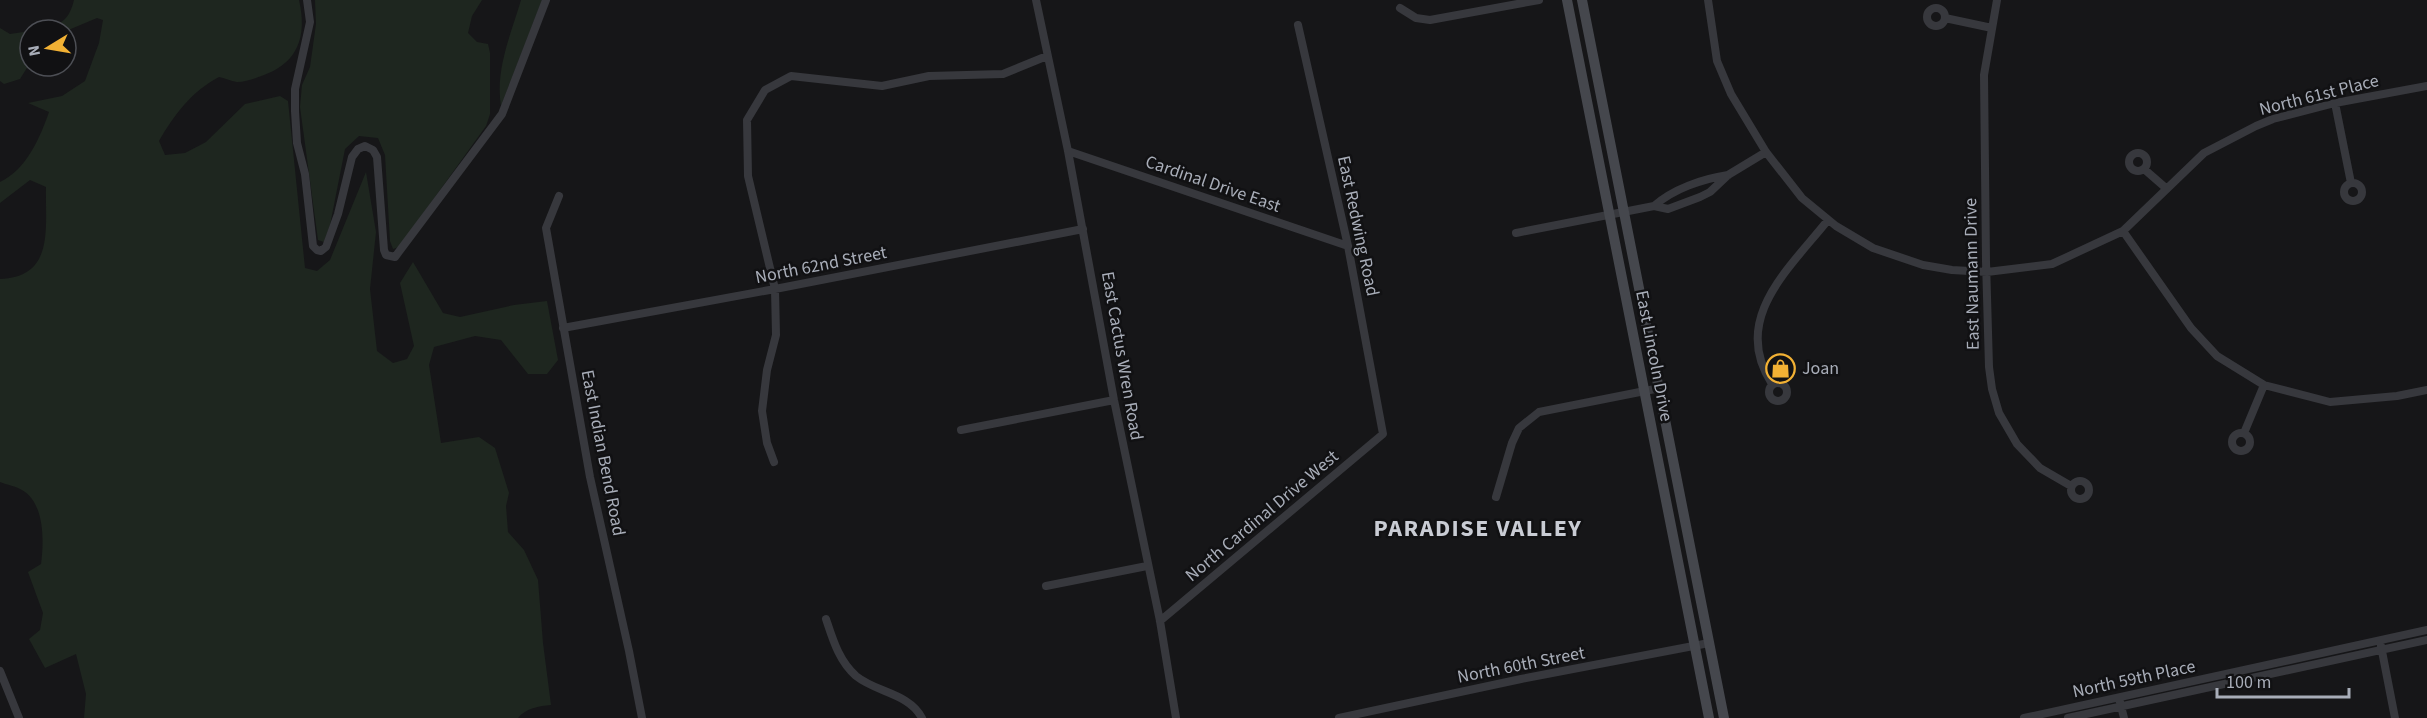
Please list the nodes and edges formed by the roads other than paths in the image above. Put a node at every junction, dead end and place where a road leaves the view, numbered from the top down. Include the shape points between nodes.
1 (307, 0) edge
2 (546, 0) edge
3 (1036, 0) edge
4 (1539, 0) edge
5 (1567, 0) edge
6 (1582, 0) edge
7 (1708, 0) edge
8 (1997, 0) edge
9 (1401, 8) dead end
10 (1945, 18) dead end
11 (1299, 25) dead end
12 (1992, 28) junction
13 (1047, 56) junction
14 (2427, 86) edge
15 (2335, 103) junction
16 (1068, 151) junction
17 (1766, 152) junction
18 (2144, 169) dead end
19 (1728, 176) junction
20 (2351, 183) dead end
21 (2168, 189) junction
22 (559, 196) dead end
23 (1654, 206) junction
24 (1624, 213) junction
25 (1609, 216) junction
26 (1828, 220) junction
27 (1083, 229) junction
28 (2123, 231) junction
29 (1516, 232) dead end
30 (1348, 246) junction
31 (1987, 272) junction
32 (775, 289) junction
33 (563, 328) junction
34 (1772, 384) dead end
35 (2264, 385) junction
36 (1660, 388) junction
37 (2427, 390) edge
38 (1644, 391) junction
39 (1114, 400) junction
40 (961, 430) dead end
41 (2244, 433) dead end
42 (1383, 434) joint
43 (774, 462) dead end
44 (2072, 486) dead end
45 (1496, 497) dead end
46 (1687, 529) junction
47 (1672, 532) junction
48 (1147, 567) junction
49 (1046, 586) dead end
50 (826, 619) dead end
51 (1160, 621) junction
52 (2427, 630) edge
53 (2380, 640) junction
54 (2427, 640) edge
55 (1709, 643) junction
56 (1694, 646) junction
57 (2381, 650) junction
58 (0, 671) edge
59 (2120, 698) junction
60 (2121, 706) junction
61 (1369, 715) edge
62 (19, 718) edge
63 (642, 718) edge
64 (922, 718) edge
65 (1176, 718) edge
66 (1339, 718) edge
67 (1709, 718) edge
68 (1724, 718) edge
69 (2024, 718) edge
70 (2068, 718) edge
71 (2124, 718) edge
72 (2395, 718) edge

1 - 2 street via 310,22 295,89 295,111 313,246 321,251 326,247 352,157 365,146 377,157 384,250 386,255 395,257 502,114
3 - 13 street, East Cactus Wren Road
4 - 9 street via 1430,20 1416,18
5 - 25 main road, East Lincoln Drive
6 - 24 main road, East Lincoln Drive
7 - 17 street, North 61st Place via 1717,61 1731,94
8 - 12 street, East Naumann Drive
10 - 12 street
11 - 30 street, East Redwing Road
12 - 31 street, East Naumann Drive via 1984,75
13 - 16 street, East Cactus Wren Road
13 - 32 street via 1003,75 929,76 882,86 791,76 765,90 747,120 748,176
14 - 15 street, North 61st Place
15 - 20 street
15 - 21 street, North 61st Place via 2273,119 2237,135 2204,153
16 - 27 street, East Cactus Wren Road
16 - 30 street, Cardinal Drive East
17 - 19 street
17 - 26 street, North 61st Place via 1802,198
18 - 21 street
19 - 23 street via 1704,180
19 - 23 street via 1710,192 1689,202 1668,209
21 - 28 street, North 61st Place
22 - 33 street, East Indian Bend Road via 546,228
23 - 24 street
24 - 25 street
24 - 36 main road, East Lincoln Drive
25 - 29 street
25 - 38 main road, East Lincoln Drive
26 - 31 street, North 61st Place via 1898,258 1952,270
26 - 34 street via 1788,269 1761,313 1757,352
27 - 32 street, North 62nd Street
27 - 39 street, East Cactus Wren Road
28 - 31 street, North 61st Place via 2052,264
28 - 35 street via 2191,328 2217,356
30 - 42 street, East Redwing Road
31 - 44 street, East Naumann Drive via 1989,367 1999,413 2028,457
32 - 33 street, North 62nd Street
32 - 43 street via 776,334 762,411
33 - 63 street, East Indian Bend Road via 590,477
35 - 37 street via 2330,402
35 - 41 street
36 - 38 street
36 - 46 main road, East Lincoln Drive
38 - 45 street via 1539,412 1519,428
38 - 47 main road, East Lincoln Drive
39 - 40 street
39 - 48 street, East Cactus Wren Road
42 - 51 street, North Cardinal Drive West
46 - 47 main road
46 - 55 main road, East Lincoln Drive
47 - 56 main road, East Lincoln Drive
48 - 49 street
48 - 51 street, East Cactus Wren Road
50 - 64 street via 842,660 856,676 903,699
51 - 65 street, East Cactus Wren Road
52 - 53 street, North 59th Place
53 - 57 street
53 - 59 street, North 59th Place
54 - 57 street, North 59th Place
55 - 56 street, North 60th Street
55 - 68 main road, East Lincoln Drive
56 - 61 street, North 60th Street
56 - 67 main road, East Lincoln Drive
57 - 60 street, North 59th Place
57 - 72 street
58 - 62 street
59 - 60 street
59 - 69 street, North 59th Place
60 - 70 street, North 59th Place
60 - 71 street
61 - 66 street, North 60th Street

